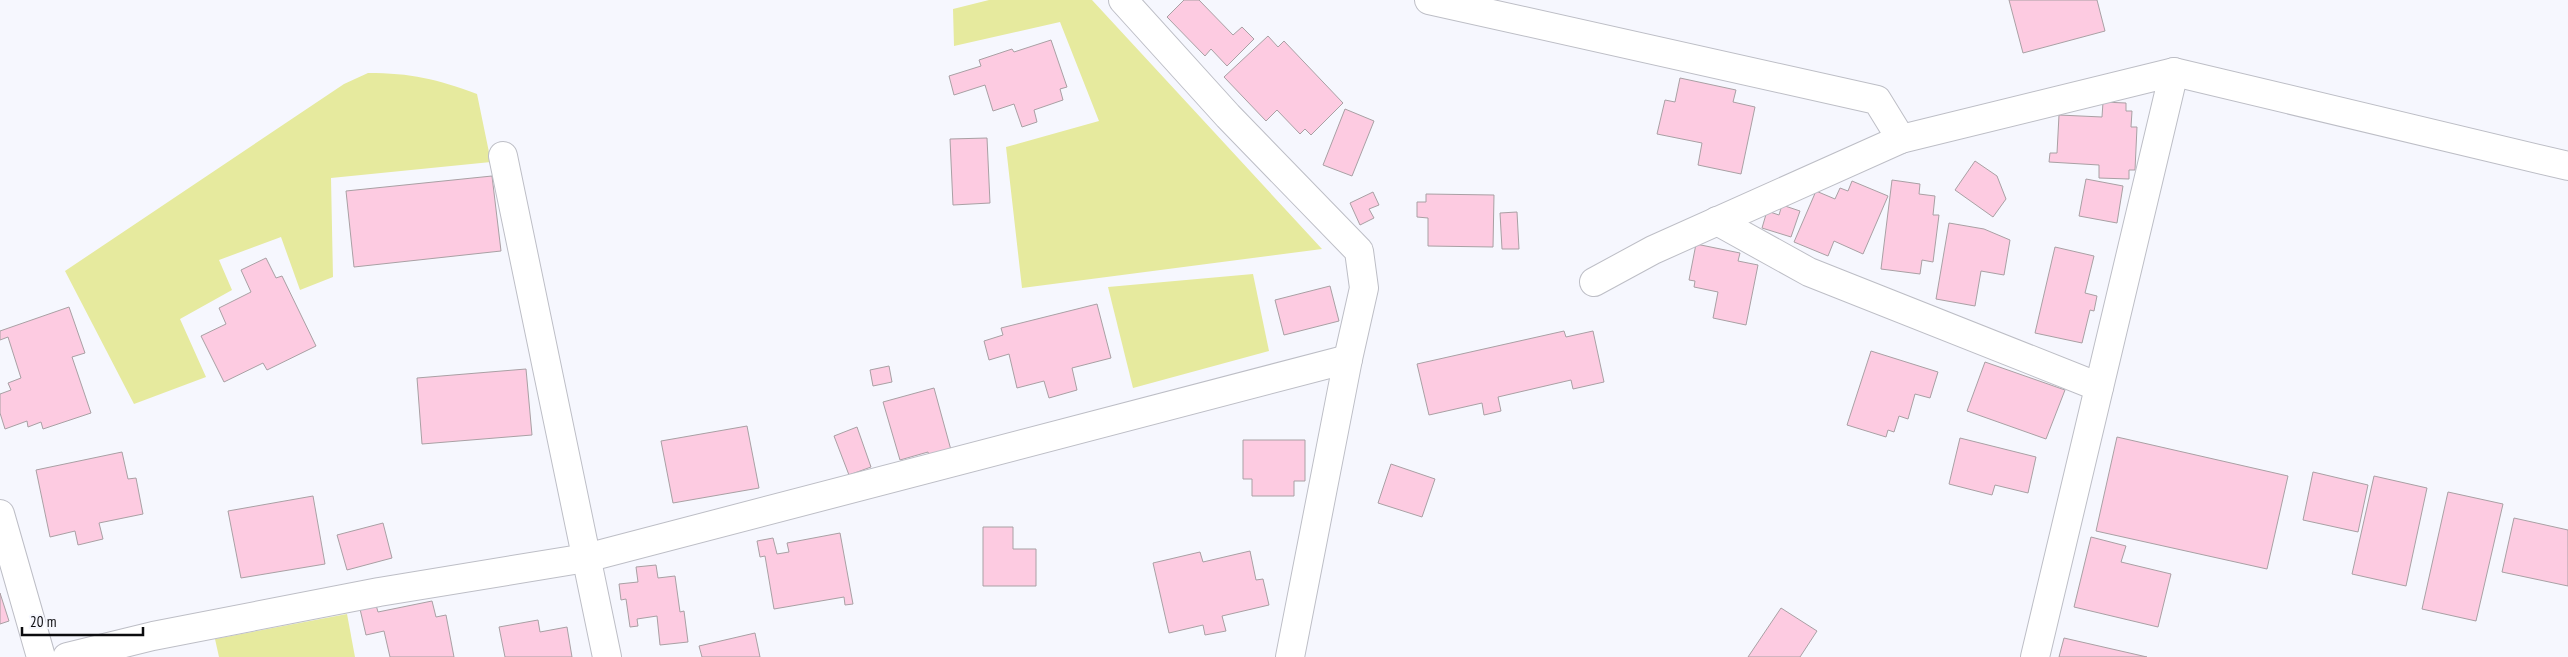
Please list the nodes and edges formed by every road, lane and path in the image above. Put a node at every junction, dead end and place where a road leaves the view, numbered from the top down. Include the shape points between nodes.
1 (1123, 0) edge
2 (1429, 0) edge
3 (2174, 72) junction
4 (1901, 139) junction
5 (503, 156) dead end
6 (2568, 166) edge
7 (1717, 221) junction
8 (1594, 282) dead end
9 (1348, 359) junction
10 (2100, 387) junction
11 (0, 514) edge
12 (586, 558) junction
13 (41, 657) edge
14 (67, 657) edge
15 (607, 657) edge
16 (1290, 657) edge
17 (2035, 657) edge

1 - 9 street via 1358,252 1364,288
2 - 4 street via 1877,100
3 - 4 street
3 - 6 street
3 - 10 street
4 - 7 street
5 - 12 street
7 - 8 street
7 - 10 street via 1808,272
9 - 12 street
9 - 16 street
10 - 17 street
11 - 13 street
12 - 14 street via 369,594 153,636
12 - 15 street

